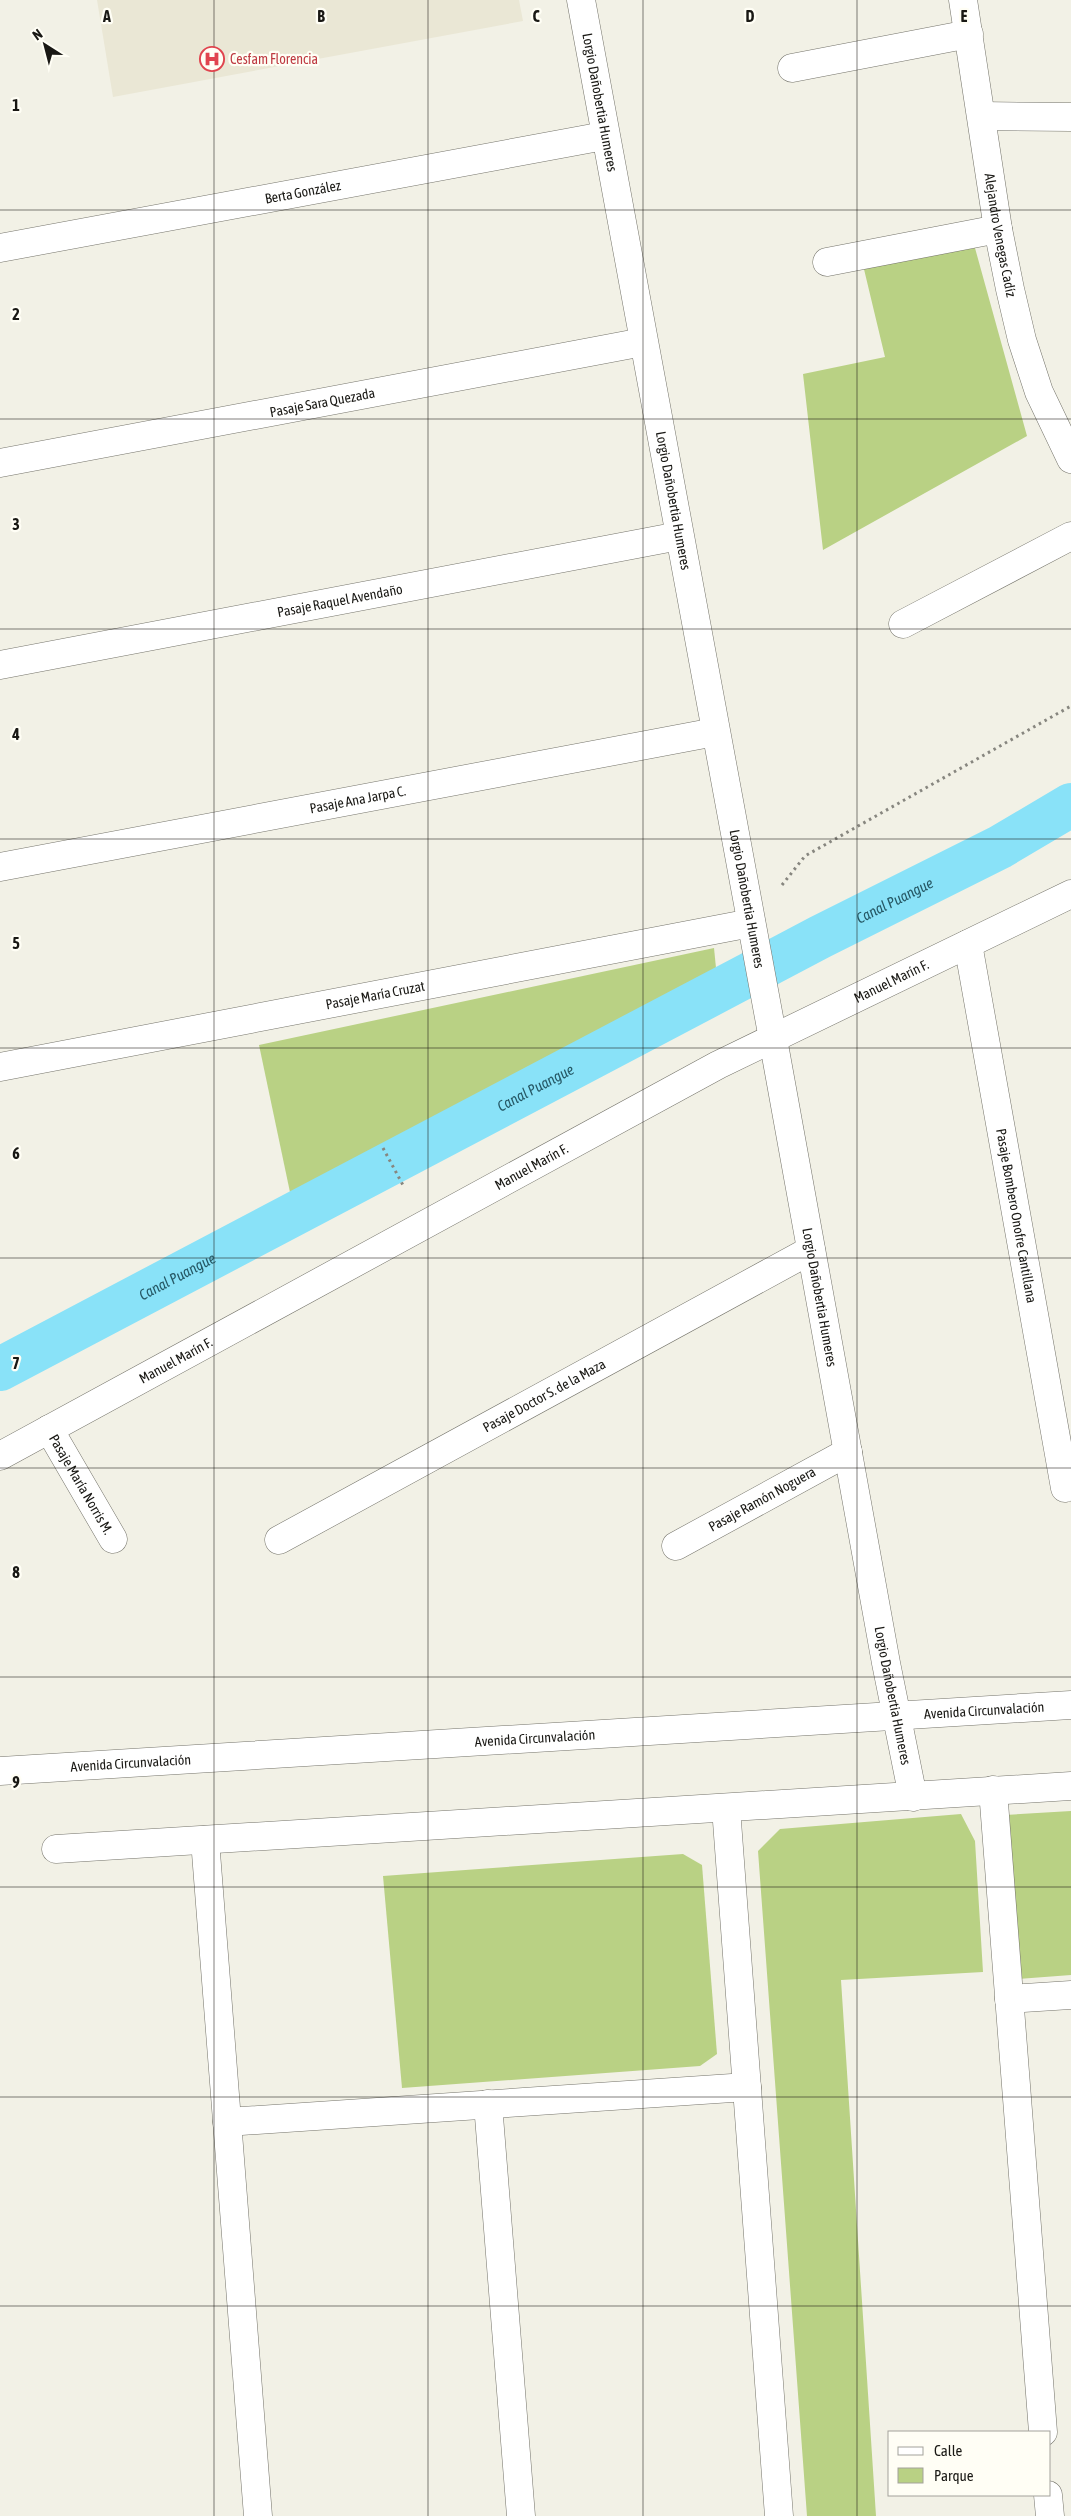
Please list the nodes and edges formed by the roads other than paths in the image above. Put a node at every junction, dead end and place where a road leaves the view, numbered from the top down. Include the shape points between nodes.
1 (581, 0) edge
2 (963, 0) edge
3 (969, 34) junction
4 (792, 68) dead end
5 (982, 116) junction
6 (1071, 116) edge
7 (604, 136) junction
8 (998, 229) junction
9 (0, 248) edge
10 (827, 262) dead end
11 (643, 342) junction
12 (1071, 459) edge
13 (0, 463) edge
14 (679, 536) junction
15 (1071, 536) edge
16 (903, 624) dead end
17 (0, 665) edge
18 (716, 732) junction
19 (0, 867) edge
20 (1071, 894) edge
21 (754, 934) junction
22 (968, 944) junction
23 (773, 1038) junction
24 (0, 1068) edge
25 (811, 1250) junction
26 (49, 1429) junction
27 (848, 1452) junction
28 (0, 1456) edge
29 (1065, 1488) dead end
30 (113, 1540) dead end
31 (279, 1540) dead end
32 (676, 1546) dead end
33 (1071, 1705) edge
34 (896, 1715) junction
35 (0, 1771) edge
36 (1071, 1786) edge
37 (993, 1790) junction
38 (913, 1797) junction
39 (726, 1808) junction
40 (205, 1840) junction
41 (56, 1850) dead end
42 (1071, 1994) edge
43 (1009, 1999) junction
44 (747, 2087) junction
45 (488, 2104) junction
46 (227, 2122) junction
47 (1043, 2431) edge
48 (1048, 2496) edge
49 (258, 2516) edge
50 (521, 2516) edge
51 (779, 2516) edge
52 (1050, 2516) edge

1 - 7 street, Lorgio Dañobertia Humeres
2 - 3 street, Alejandro Venegas Cadíz
3 - 4 street
3 - 5 street, Alejandro Venegas Cadíz
5 - 6 street
5 - 8 street, Alejandro Venegas Cadíz
7 - 9 street, Berta González
7 - 11 street, Lorgio Dañobertia Humeres
8 - 10 street
8 - 12 street, Alejandro Venegas Cadíz via 1022,340 1039,392
11 - 13 street, Pasaje Sara Quezada
11 - 14 street, Lorgio Dañobertia Humeres
14 - 17 street, Pasaje Raquel Avendaño
14 - 18 street, Lorgio Dañobertia Humeres
15 - 16 street
18 - 19 street, Pasaje Ana Jarpa C.
18 - 21 street, Lorgio Dañobertia Humeres
20 - 22 street, Manuel Marín F.
21 - 23 street, Lorgio Dañobertia Humeres
21 - 24 street, Pasaje María Cruzat
22 - 23 street, Manuel Marín F.
22 - 29 street, Pasaje Bombero Onofre Cantillana
23 - 25 street, Lorgio Dañobertia Humeres
23 - 26 street, Manuel Marín F.
25 - 27 street, Lorgio Dañobertia Humeres
25 - 31 street, Pasaje Doctor S. de la Maza
26 - 28 street, Manuel Marín F.
26 - 30 street, Pasaje María Norris M.
27 - 32 street, Pasaje Ramón Noguera
27 - 34 street, Lorgio Dañobertia Humeres
33 - 34 street, Avenida Circunvalación
34 - 35 street, Avenida Circunvalación
34 - 38 street, Lorgio Dañobertia Humeres
36 - 37 street
37 - 38 street
37 - 43 street
38 - 39 street
39 - 40 street
39 - 44 street
40 - 41 street
40 - 46 street
42 - 43 street
43 - 47 street
44 - 45 street
44 - 51 street
45 - 46 street
45 - 50 street
46 - 49 street
48 - 52 street

